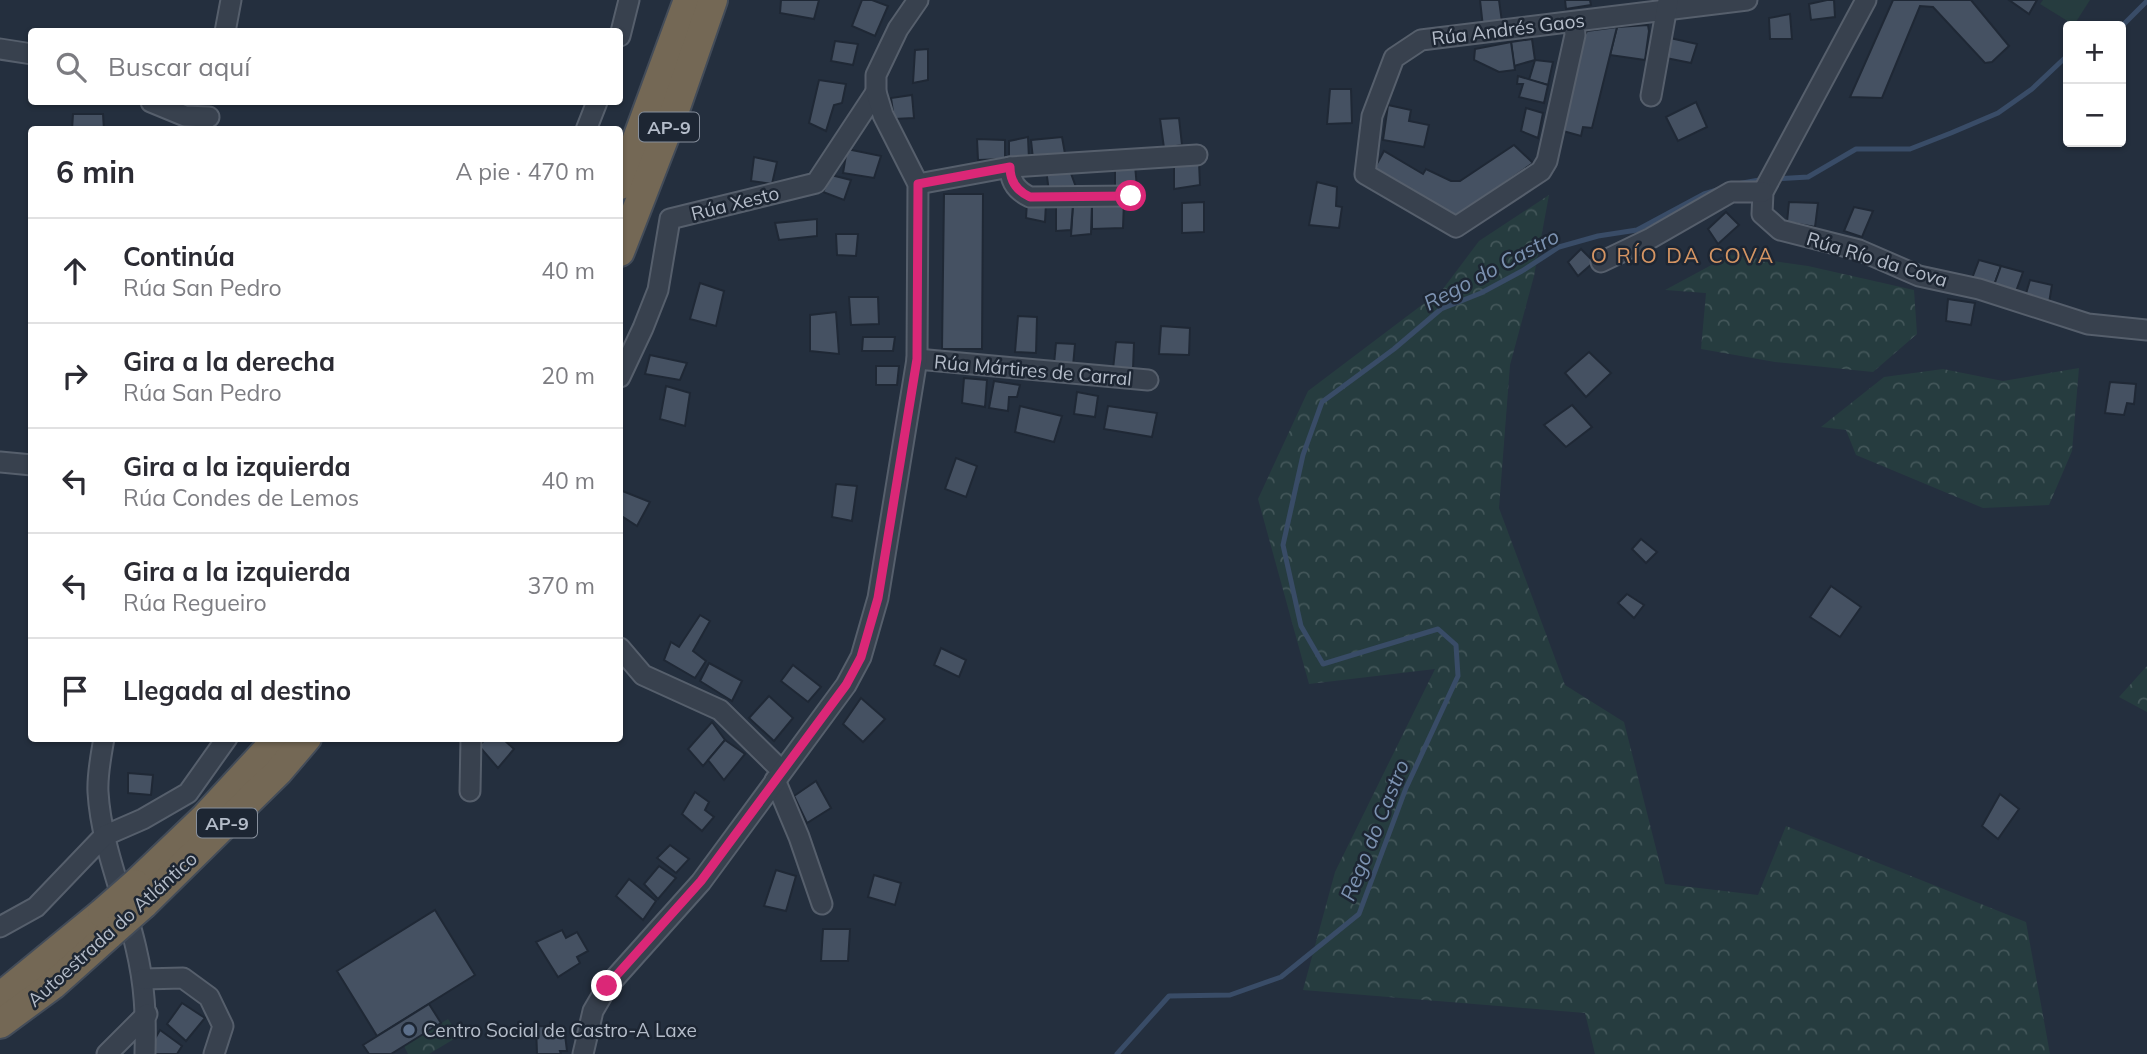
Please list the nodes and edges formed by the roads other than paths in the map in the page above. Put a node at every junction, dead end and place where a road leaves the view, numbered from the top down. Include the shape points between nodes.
1 (230, 0) edge
2 (629, 0) edge
3 (688, 0) edge
4 (713, 0) edge
5 (918, 0) edge
6 (1747, 0) edge
7 (1866, 0) edge
8 (1667, 5) edge
9 (1574, 22) junction
10 (226, 28) edge
11 (622, 28) edge
12 (0, 49) edge
13 (28, 53) edge
14 (876, 92) junction
15 (1651, 96) dead end
16 (158, 105) edge
17 (596, 105) edge
18 (211, 116) edge
19 (588, 126) edge
20 (1197, 155) dead end
21 (1010, 167) junction
22 (623, 177) edge
23 (918, 184) junction
24 (1763, 192) junction
25 (1131, 196) dead end
26 (623, 244) edge
27 (1601, 262) dead end
28 (2147, 330) edge
29 (917, 359) junction
30 (623, 371) edge
31 (1148, 380) dead end
32 (0, 461) edge
33 (28, 464) edge
34 (623, 652) edge
35 (103, 742) edge
36 (225, 742) edge
37 (274, 742) edge
38 (304, 742) edge
39 (471, 742) edge
40 (779, 776) junction
41 (470, 791) dead end
42 (104, 836) junction
43 (139, 894) junction
44 (822, 904) dead end
45 (106, 924) junction
46 (0, 927) edge
47 (143, 979) junction
48 (0, 997) edge
49 (147, 1014) junction
50 (0, 1024) edge
51 (107, 1054) edge
52 (145, 1054) edge
53 (214, 1054) edge
54 (583, 1054) edge

1 - 10 street
2 - 11 street
3 - 22 highway, AP-9
4 - 26 highway, AP-9
5 - 14 street via 876,75
6 - 8 street, Rúa Andrés Gaos
7 - 24 street
8 - 9 street, Rúa Andrés Gaos
8 - 15 street
9 - 9 street, Rúa Andrés Gaos via 1575,35 1541,171 1456,227 1365,174 1372,116 1394,58 1421,40
12 - 13 street
14 - 23 street
14 - 30 street, Rúa Xesto via 816,184 670,219 658,289
16 - 18 street via 185,116
17 - 19 street
20 - 21 street
21 - 23 street
21 - 25 street via 1010,179 1030,197
23 - 29 street
24 - 27 street via 1731,192
24 - 28 street, Rúa Río da Cova via 1762,214 1780,230 1859,250 1919,276 1979,289 2088,324
29 - 31 street, Rúa Mártires de Carral
29 - 40 street via 878,598 865,645 846,685
32 - 33 street
34 - 40 street via 643,676 720,710
35 - 42 street via 97,790
36 - 42 street via 188,793
37 - 43 highway, Autoestrada do Atlántico / AP-9
38 - 43 highway, Autoestrada do Atlántico / AP-9 via 279,771
39 - 41 street
40 - 44 street
40 - 54 street via 701,881 607,986 593,1011
42 - 46 street via 36,907
42 - 47 street
43 - 45 highway, Autoestrada do Atlántico / AP-9, bridge
45 - 48 highway, Autoestrada do Atlántico / AP-9
45 - 50 highway, Autoestrada do Atlántico / AP-9 via 54,985
47 - 49 street
47 - 53 street via 183,978 209,997 223,1027
49 - 51 street
49 - 52 street

